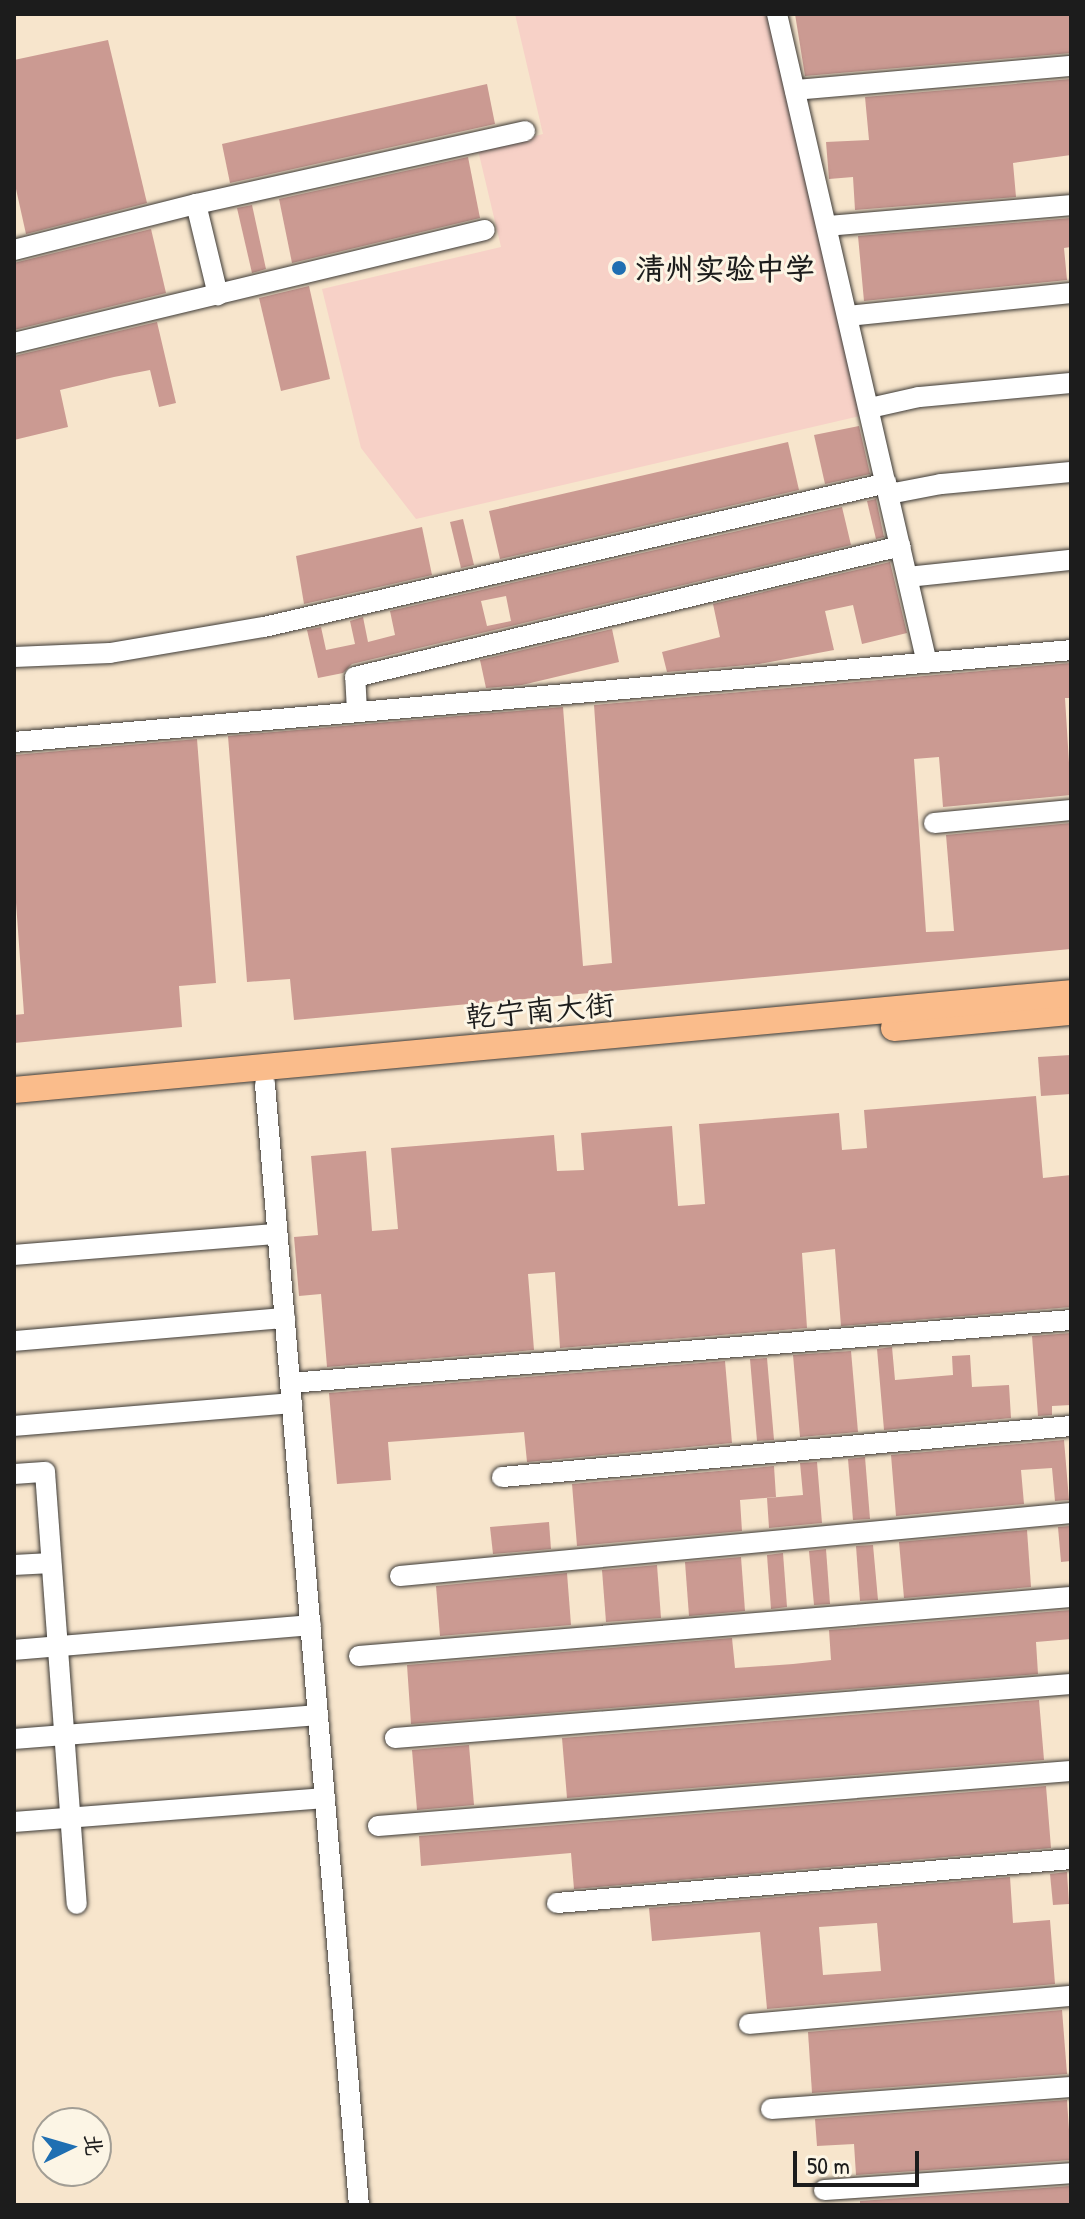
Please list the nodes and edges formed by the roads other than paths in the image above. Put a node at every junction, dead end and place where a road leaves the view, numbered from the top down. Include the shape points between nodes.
1 (777, 14) edge
2 (1071, 66) edge
3 (795, 90) junction
4 (525, 131) dead end
5 (196, 204) junction
6 (1071, 205) edge
7 (827, 226) junction
8 (485, 230) dead end
9 (14, 250) edge
10 (1071, 293) edge
11 (218, 295) junction
12 (848, 316) junction
13 (14, 343) edge
14 (1071, 383) edge
15 (870, 408) junction
16 (1071, 472) edge
17 (888, 489) junction
18 (901, 546) junction
19 (1071, 560) edge
20 (908, 577) junction
21 (1071, 650) edge
22 (14, 657) edge
23 (927, 663) junction
24 (357, 711) junction
25 (14, 742) edge
26 (1071, 810) edge
27 (934, 823) dead end
28 (1071, 993) edge
29 (1071, 1012) edge
30 (265, 1084) junction
31 (14, 1090) edge
32 (14, 1106) edge
33 (277, 1234) junction
34 (14, 1255) edge
35 (285, 1318) junction
36 (1071, 1320) edge
37 (14, 1341) edge
38 (291, 1393) junction
39 (14, 1426) edge
40 (1071, 1426) edge
41 (14, 1474) edge
42 (502, 1477) dead end
43 (1071, 1513) edge
44 (51, 1563) junction
45 (14, 1565) edge
46 (400, 1576) dead end
47 (1071, 1597) edge
48 (311, 1625) junction
49 (58, 1646) junction
50 (14, 1650) edge
51 (359, 1656) dead end
52 (1071, 1684) edge
53 (318, 1715) junction
54 (64, 1735) junction
55 (395, 1738) dead end
56 (14, 1739) edge
57 (1071, 1771) edge
58 (325, 1798) junction
59 (70, 1818) junction
60 (14, 1822) edge
61 (378, 1826) dead end
62 (1071, 1859) edge
63 (557, 1903) dead end
64 (77, 1904) dead end
65 (1071, 1996) edge
66 (749, 2024) dead end
67 (1071, 2087) edge
68 (771, 2109) dead end
69 (1071, 2173) edge
70 (824, 2190) dead end
71 (359, 2205) edge

1 - 3 street
2 - 3 street
3 - 7 street
4 - 5 street
5 - 9 street
5 - 11 street
6 - 7 street
7 - 12 street
8 - 11 street
10 - 12 street
11 - 13 street
12 - 15 street
14 - 15 street via 919,397
15 - 17 street
16 - 17 street
17 - 18 street
17 - 22 street via 264,627 110,653
18 - 20 street
18 - 24 street via 355,677
19 - 20 street
20 - 23 street
21 - 23 street
23 - 24 street
24 - 25 street
26 - 27 street
28 - 31 main road, 乾宁南大街
29 - 30 main road, 乾宁南大街
30 - 32 main road, 乾宁南大街
30 - 33 street
33 - 34 street
33 - 35 street
35 - 37 street
35 - 38 street
36 - 38 street
38 - 39 street
38 - 48 street
40 - 42 street
41 - 44 street via 45,1472
43 - 46 street
44 - 45 street
44 - 49 street
47 - 51 street
48 - 49 street
48 - 53 street
49 - 50 street
49 - 54 street
52 - 55 street
53 - 54 street
53 - 58 street
54 - 56 street
54 - 59 street
57 - 61 street
58 - 59 street
58 - 71 street
59 - 60 street
59 - 64 street
62 - 63 street
65 - 66 street
67 - 68 street
69 - 70 street

